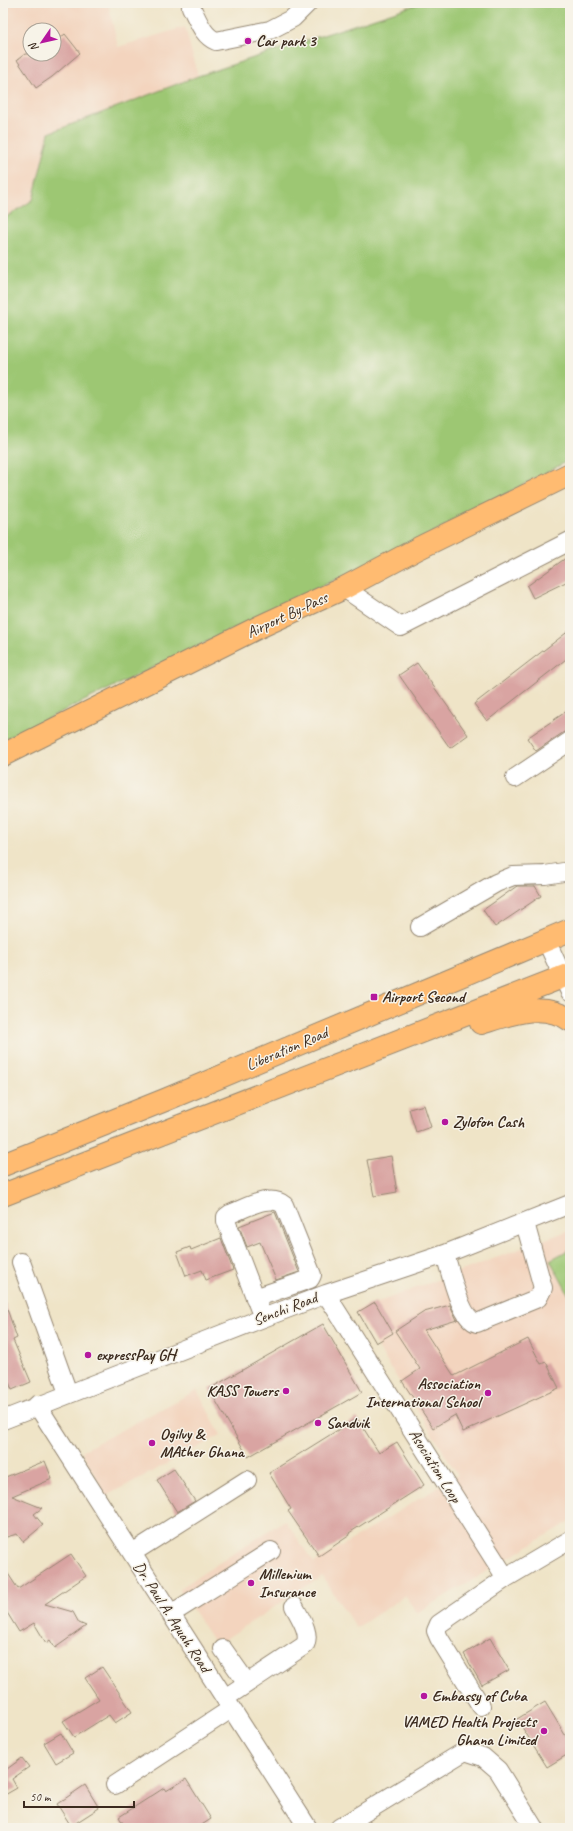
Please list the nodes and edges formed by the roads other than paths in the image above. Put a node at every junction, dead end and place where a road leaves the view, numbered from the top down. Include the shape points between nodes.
1 (308, 3) edge
2 (191, 7) dead end
3 (570, 474) edge
4 (570, 541) edge
5 (344, 588) junction
6 (570, 741) edge
7 (3, 755) edge
8 (515, 778) dead end
9 (570, 871) edge
10 (420, 927) dead end
11 (570, 930) edge
12 (546, 940) junction
13 (568, 978) edge
14 (570, 1020) edge
15 (438, 1026) junction
16 (3, 1165) edge
17 (3, 1195) edge
18 (570, 1204) edge
19 (525, 1223) junction
20 (445, 1254) junction
21 (21, 1262) dead end
22 (326, 1294) junction
23 (255, 1298) junction
24 (263, 1318) junction
25 (68, 1393) junction
26 (37, 1405) junction
27 (3, 1420) edge
28 (247, 1480) dead end
29 (570, 1540) edge
30 (271, 1550) dead end
31 (132, 1553) junction
32 (506, 1578) junction
33 (294, 1606) dead end
34 (171, 1614) junction
35 (223, 1649) dead end
36 (248, 1684) junction
37 (228, 1703) junction
38 (481, 1706) dead end
39 (115, 1785) dead end
40 (308, 1828) edge
41 (339, 1828) edge
42 (534, 1828) edge

1 - 2 street via 293,18 276,28 216,41 205,33
3 - 5 main road, Airport By-Pass
4 - 5 street via 401,626
5 - 7 main road, Airport By-Pass via 259,627
6 - 8 street
9 - 10 street via 513,876 496,883
11 - 12 main road, Liberation Road
12 - 13 street
12 - 16 main road, Liberation Road
13 - 15 main road, Liberation Road
14 - 15 main road via 551,1011 537,1010 476,1024
15 - 17 main road, Liberation Road
18 - 19 street, Senchi Road
19 - 20 street, Senchi Road
19 - 20 street via 543,1288 541,1294 538,1298 477,1323 468,1318 465,1312 453,1284
20 - 22 street, Senchi Road
21 - 25 street
22 - 24 street, Senchi Road
22 - 32 street, Asociation Loop
23 - 23 street via 226,1217 270,1199 278,1200 284,1205 312,1275 310,1279
23 - 24 street
24 - 25 street, Senchi Road
25 - 26 street, Senchi Road
26 - 27 street, Senchi Road
26 - 31 street, Dr. Paul A. Aquah Road
28 - 31 street
29 - 32 street
30 - 34 street
31 - 34 street, Dr. Paul A. Aquah Road
32 - 38 street via 439,1624 436,1631
33 - 36 street via 308,1640 305,1645
34 - 37 street, Dr. Paul A. Aquah Road
35 - 36 street
36 - 37 street
37 - 39 street
37 - 40 street, Dr. Paul A. Aquah Road
41 - 42 street via 465,1751 483,1757 498,1770

